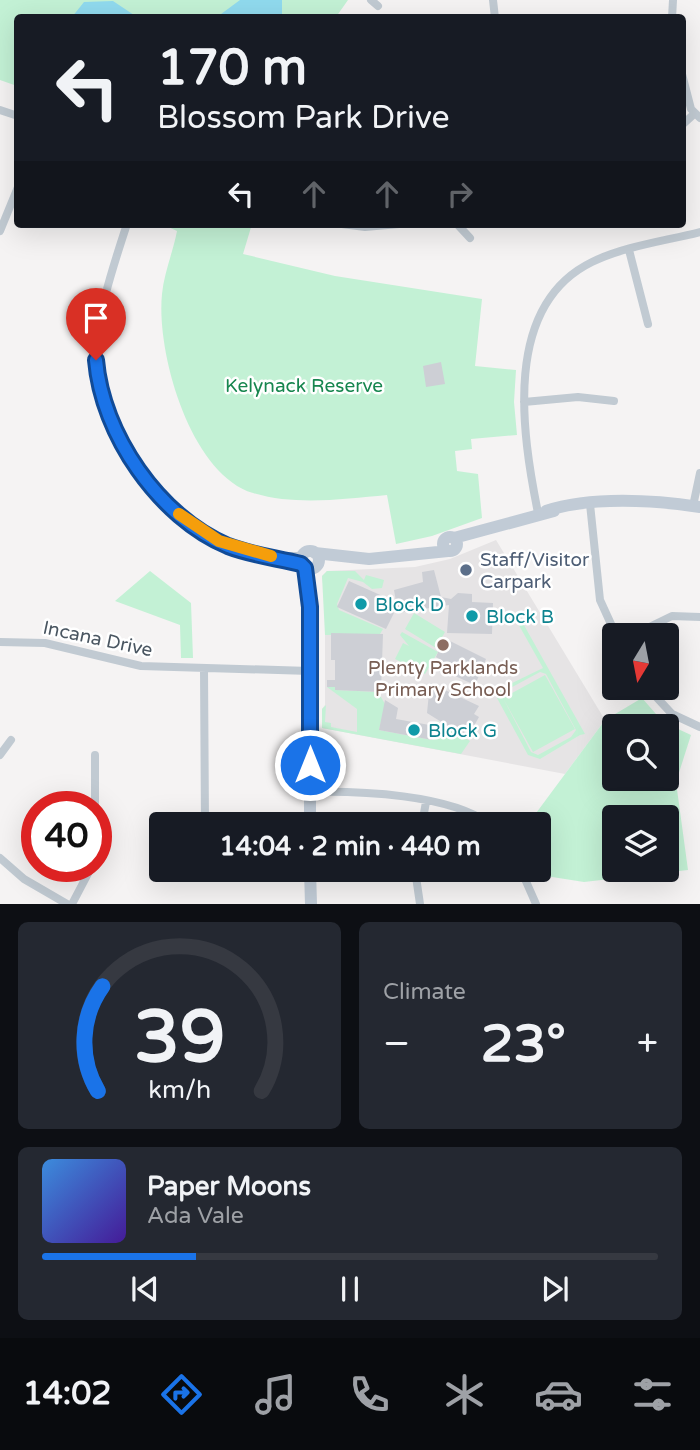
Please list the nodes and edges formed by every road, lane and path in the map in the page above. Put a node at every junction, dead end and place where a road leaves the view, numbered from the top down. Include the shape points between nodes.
1 (686, 85) edge
2 (697, 116) edge
3 (14, 197) edge
4 (126, 228) edge
5 (461, 228) edge
6 (0, 231) edge
7 (700, 232) edge
8 (470, 238) dead end
9 (629, 250) junction
10 (648, 324) dead end
11 (614, 401) dead end
12 (524, 402) junction
13 (699, 476) edge
14 (587, 504) junction
15 (695, 507) edge
16 (542, 512) junction
17 (309, 562) junction
18 (700, 617) edge
19 (611, 623) edge
20 (658, 623) edge
21 (0, 642) edge
22 (204, 669) junction
23 (310, 669) junction
24 (659, 700) edge
25 (700, 727) edge
26 (11, 740) dead end
27 (0, 755) edge
28 (94, 755) dead end
29 (94, 791) edge
30 (310, 792) junction
31 (426, 802) junction
32 (205, 812) edge
33 (310, 812) edge
34 (424, 812) edge
35 (469, 812) edge
36 (0, 858) edge
37 (84, 882) edge
38 (310, 882) edge
39 (417, 882) edge
40 (526, 882) edge
41 (67, 904) edge
42 (72, 904) edge
43 (311, 904) edge
44 (420, 904) edge
45 (536, 904) edge

1 - 2 street
3 - 6 street
4 - 17 street via 102,304 97,372 111,423 129,456 200,531 229,546
5 - 8 street
7 - 9 street
9 - 10 street
9 - 12 street via 583,267 548,300 531,338
11 - 12 street via 578,397
12 - 16 street via 534,485
13 - 15 street
14 - 15 street via 652,502
14 - 16 street
14 - 19 street via 600,600
16 - 17 street via 426,552
17 - 23 street
18 - 20 street via 672,616
21 - 22 street, Incana Drive via 37,641 131,664
22 - 23 street, Incana Drive
22 - 32 street
23 - 30 street
24 - 25 street via 672,714
26 - 27 street
28 - 29 street
30 - 31 street via 366,791
30 - 33 street
31 - 34 street
31 - 35 street
36 - 41 street via 24,879
37 - 42 street
38 - 43 street
39 - 44 street
40 - 45 street

